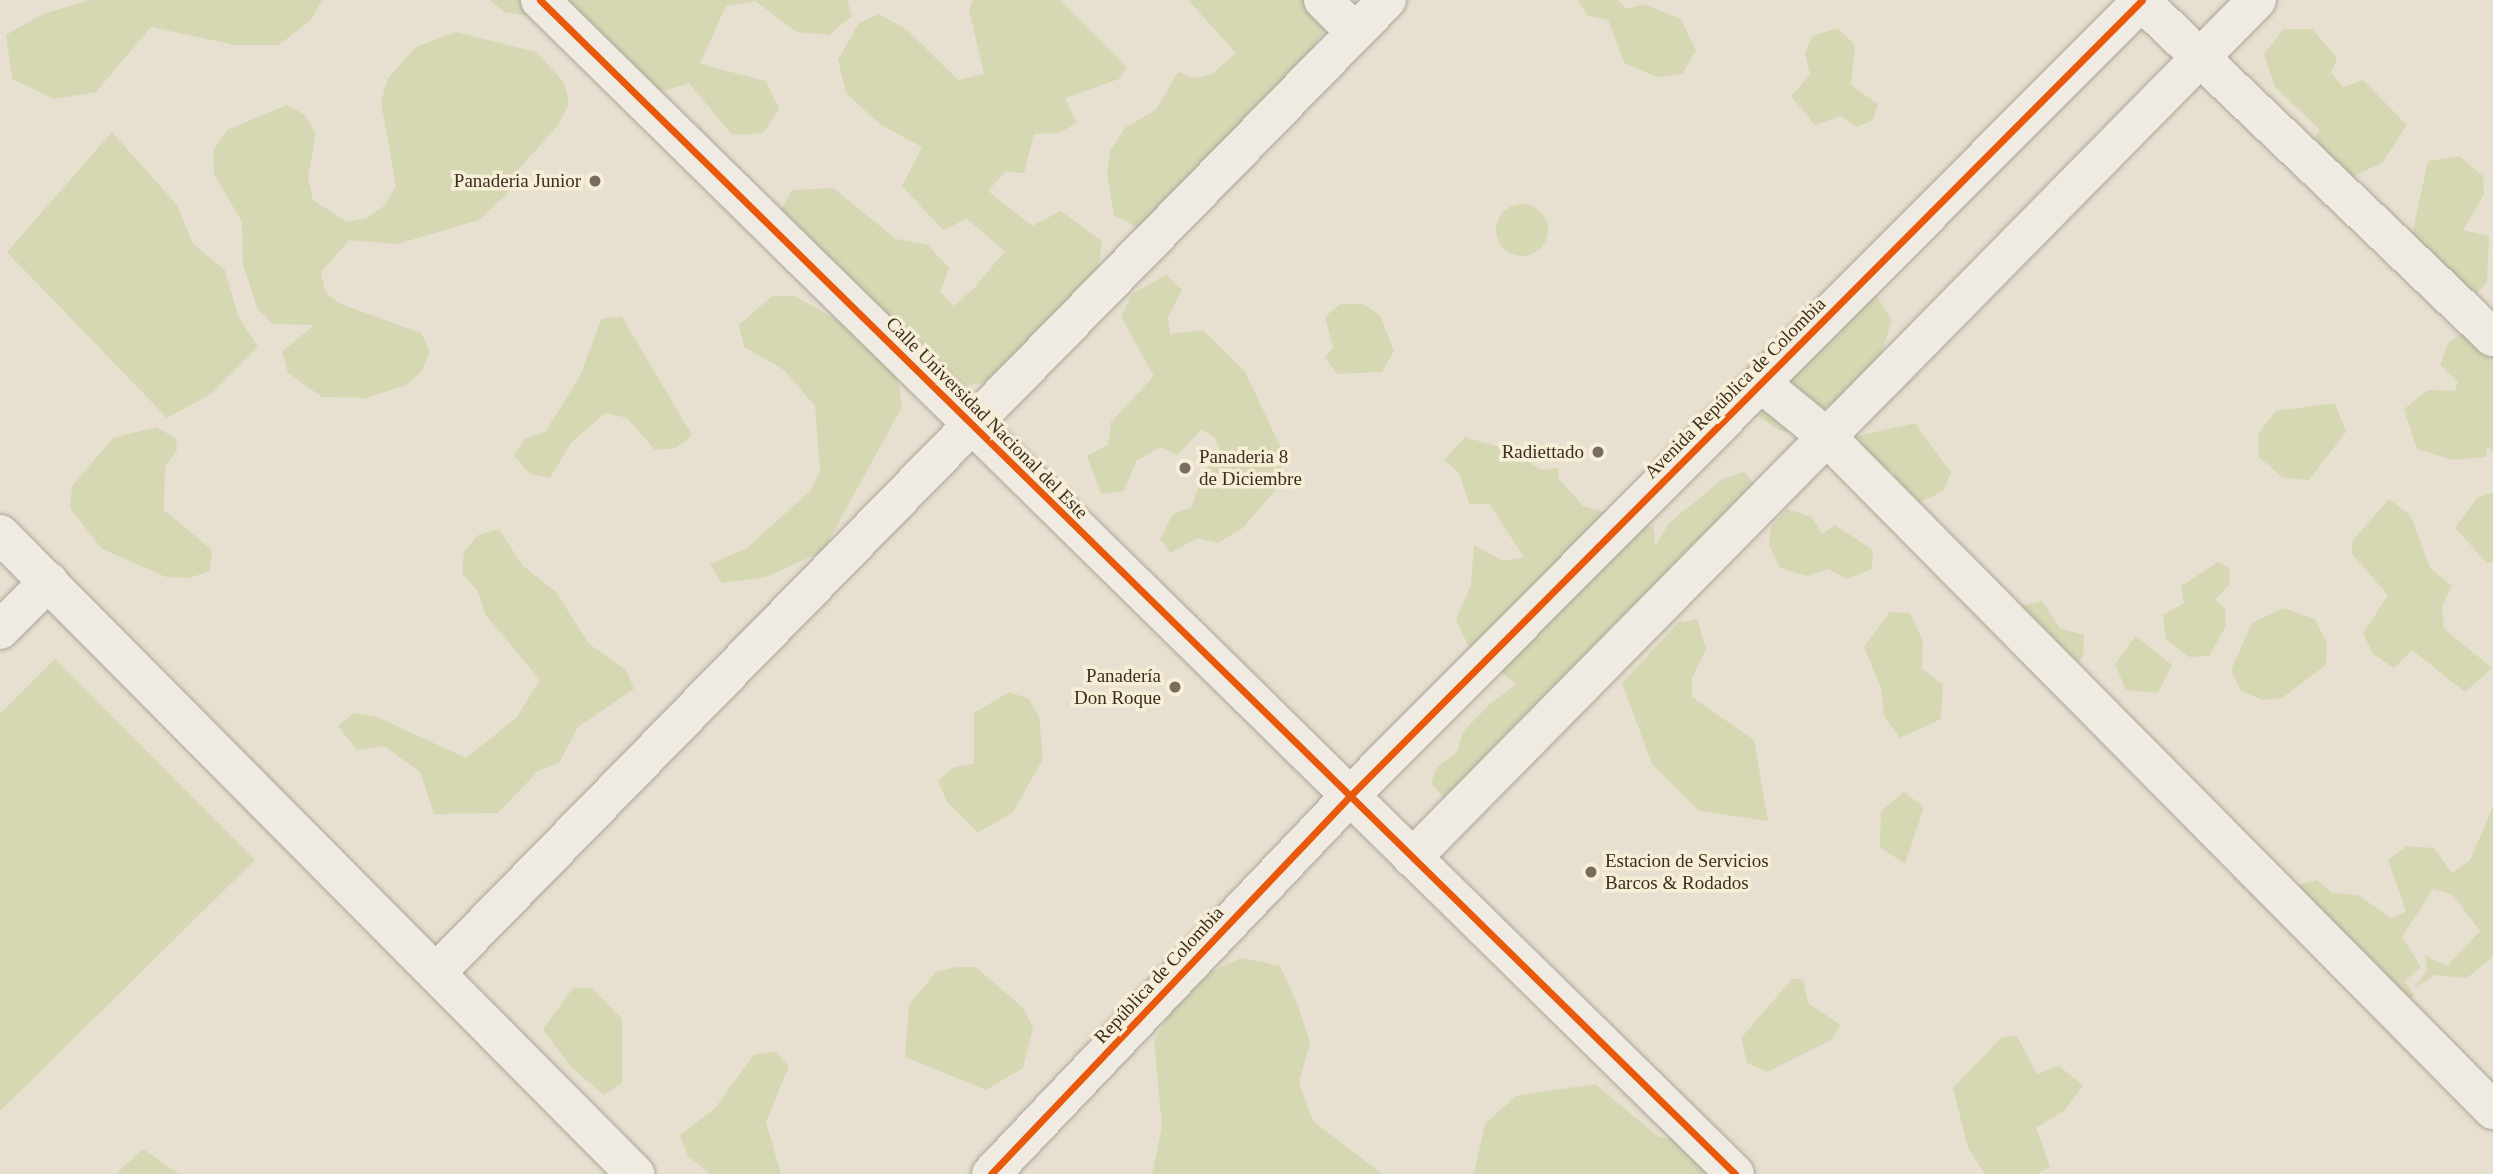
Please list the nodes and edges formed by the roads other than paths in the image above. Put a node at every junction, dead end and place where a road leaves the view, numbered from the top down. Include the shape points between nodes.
1 (540, 0) edge
2 (1323, 0) edge
3 (1387, 0) edge
4 (2141, 0) edge
5 (2257, 0) edge
6 (1355, 32) junction
7 (2201, 55) junction
8 (2493, 337) edge
9 (1762, 384) junction
10 (971, 424) junction
11 (1827, 437) junction
12 (0, 534) edge
13 (49, 581) junction
14 (0, 630) edge
15 (1349, 797) junction
16 (1412, 858) junction
17 (437, 972) junction
18 (2493, 1111) edge
19 (635, 1174) edge
20 (991, 1174) edge
21 (1735, 1174) edge

1 - 10 street, Calle Universidad Nacional del Este
2 - 6 street
3 - 6 street
4 - 7 street
4 - 9 street, Avenida República de Colombia
5 - 7 street
6 - 10 street
7 - 8 street
7 - 11 street
9 - 11 street
9 - 15 street, Avenida República de Colombia
10 - 15 street, Calle Universidad Nacional del Este
10 - 17 street
11 - 16 street
11 - 18 street
12 - 13 street
13 - 14 street
13 - 17 street
15 - 16 street, Calle Universidad Nacional del Este
15 - 20 street, República de Colombia
16 - 21 street, Calle Universidad Nacional del Este
17 - 19 street

